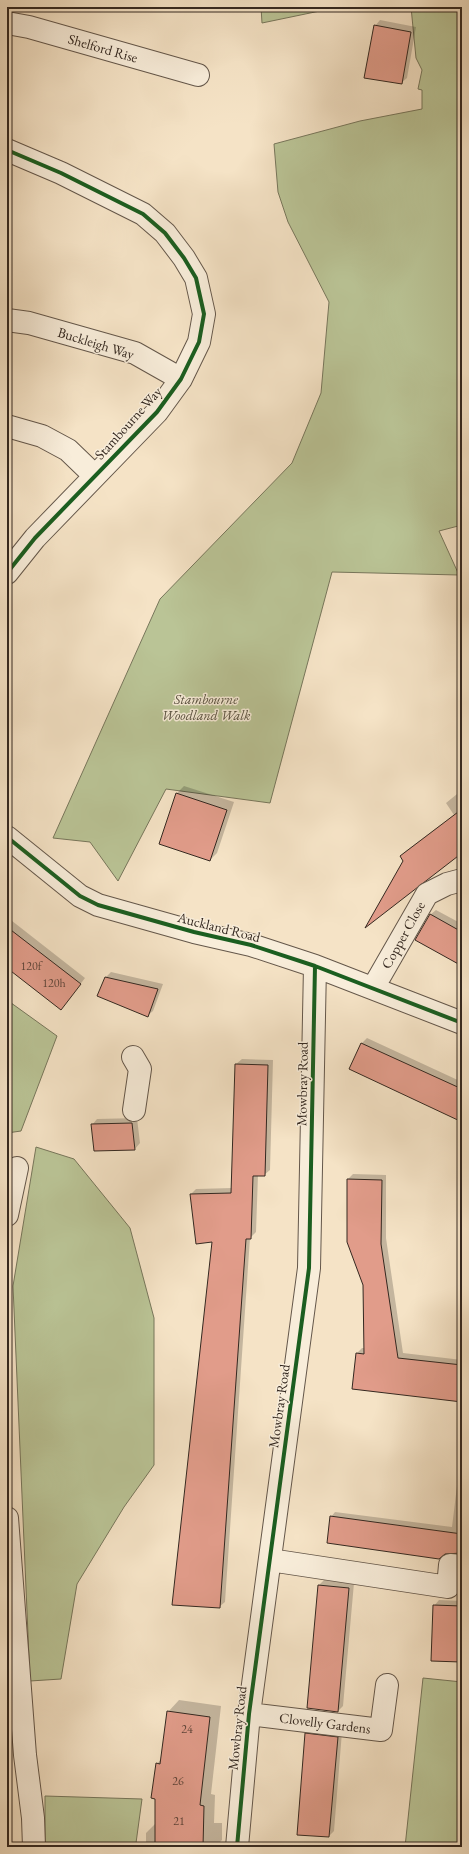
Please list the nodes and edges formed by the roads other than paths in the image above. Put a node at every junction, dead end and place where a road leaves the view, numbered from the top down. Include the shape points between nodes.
1 (7, 23) edge
2 (198, 75) dead end
3 (7, 150) edge
4 (7, 320) edge
5 (181, 379) junction
6 (7, 426) edge
7 (95, 476) junction
8 (7, 573) edge
9 (7, 836) edge
10 (462, 880) edge
11 (316, 966) junction
12 (373, 988) junction
13 (462, 1023) edge
14 (133, 1057) dead end
15 (134, 1110) dead end
16 (17, 1168) dead end
17 (7, 1215) edge
18 (7, 1518) edge
19 (270, 1560) junction
20 (462, 1566) edge
21 (388, 1685) dead end
22 (249, 1714) junction
23 (34, 1847) edge
24 (236, 1847) edge

1 - 2 street, Shelford Rise
3 - 5 street, Stambourne Way via 61,173 143,214 165,234 184,258 196,278 204,314 199,342
4 - 5 street, Buckleigh Way via 29,323 136,353
5 - 7 street, Stambourne Way via 157,412
6 - 7 street via 42,436 68,450
7 - 8 street, Stambourne Way via 35,538
9 - 11 street, Auckland Road via 69,888 98,905 251,945
10 - 12 street, Copper Close via 426,894
11 - 12 street, Auckland Road
11 - 19 street, Mowbray Road via 309,1268
12 - 13 street, Auckland Road
14 - 15 street via 140,1069
16 - 17 street
18 - 23 street
19 - 20 street via 448,1587 450,1565
19 - 22 street, Mowbray Road
21 - 22 street, Clovelly Gardens via 381,1730
22 - 24 street, Mowbray Road

